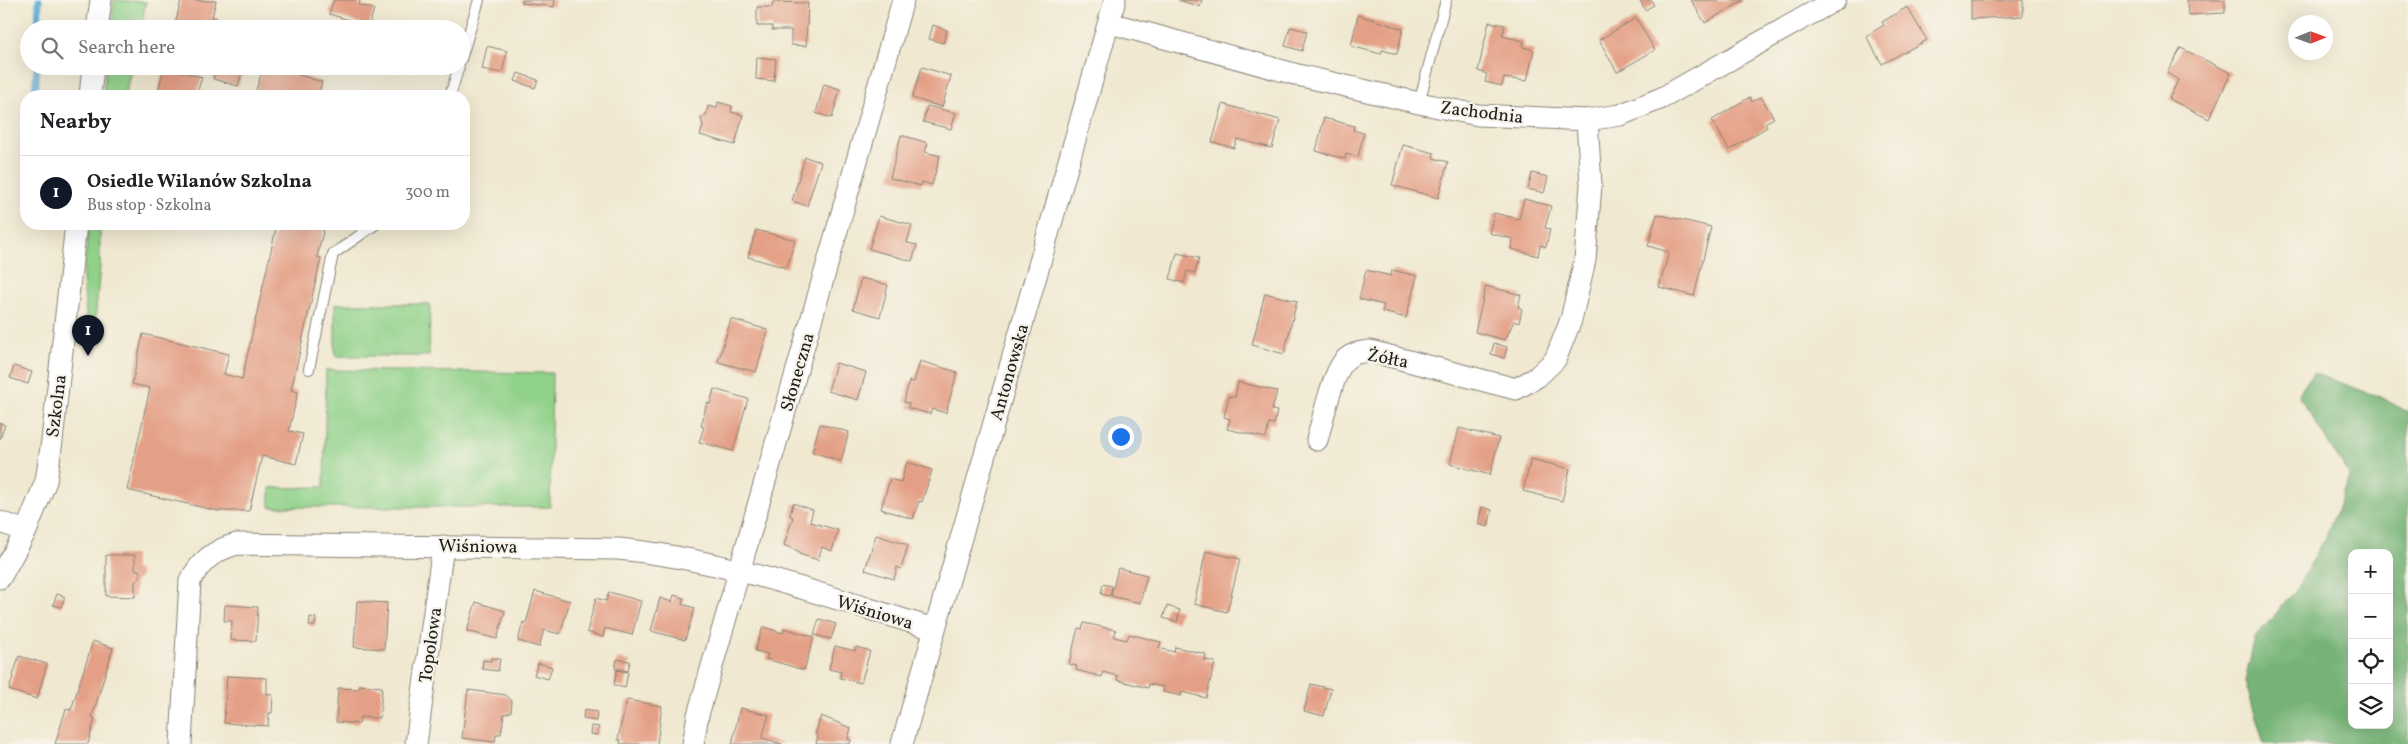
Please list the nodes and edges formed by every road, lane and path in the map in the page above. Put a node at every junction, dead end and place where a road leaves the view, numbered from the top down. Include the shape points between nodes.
1 (101, 0) edge
2 (479, 0) edge
3 (904, 0) edge
4 (1114, 0) edge
5 (1446, 0) edge
6 (1835, 0) edge
7 (99, 20) edge
8 (1110, 23) junction
9 (470, 30) edge
10 (92, 75) edge
11 (456, 75) edge
12 (91, 90) edge
13 (452, 90) edge
14 (1419, 103) junction
15 (1587, 120) junction
16 (75, 230) edge
17 (367, 230) edge
18 (309, 369) dead end
19 (1317, 440) dead end
20 (0, 522) edge
21 (26, 531) junction
22 (444, 546) junction
23 (740, 571) junction
24 (0, 578) edge
25 (934, 630) junction
26 (180, 744) edge
27 (416, 744) edge
28 (693, 744) edge
29 (902, 744) edge

1 - 7 street
2 - 9 lane
3 - 23 street, Słoneczna
4 - 8 street, Antonowska
5 - 14 lane
6 - 15 street, Zachodnia via 1662,98 1620,115
8 - 14 street, Zachodnia via 1298,75
8 - 25 street, Antonowska
10 - 12 street
11 - 13 lane
14 - 15 street, Zachodnia via 1478,115
15 - 19 street, Żółta via 1591,186 1585,260 1571,320 1555,360 1537,377 1516,389 1370,351 1354,353 1344,361 1331,391
16 - 21 street, Szkolna via 46,480
17 - 18 lane via 333,254
20 - 21 street
21 - 24 street, Szkolna
22 - 23 street, Wiśniowa via 655,552
22 - 26 street, Wiśniowa via 254,543 225,547 210,555 190,581
22 - 27 street, Topolowa
23 - 25 street, Wiśniowa
23 - 28 street, Słoneczna via 698,715
25 - 29 street, Antonowska

